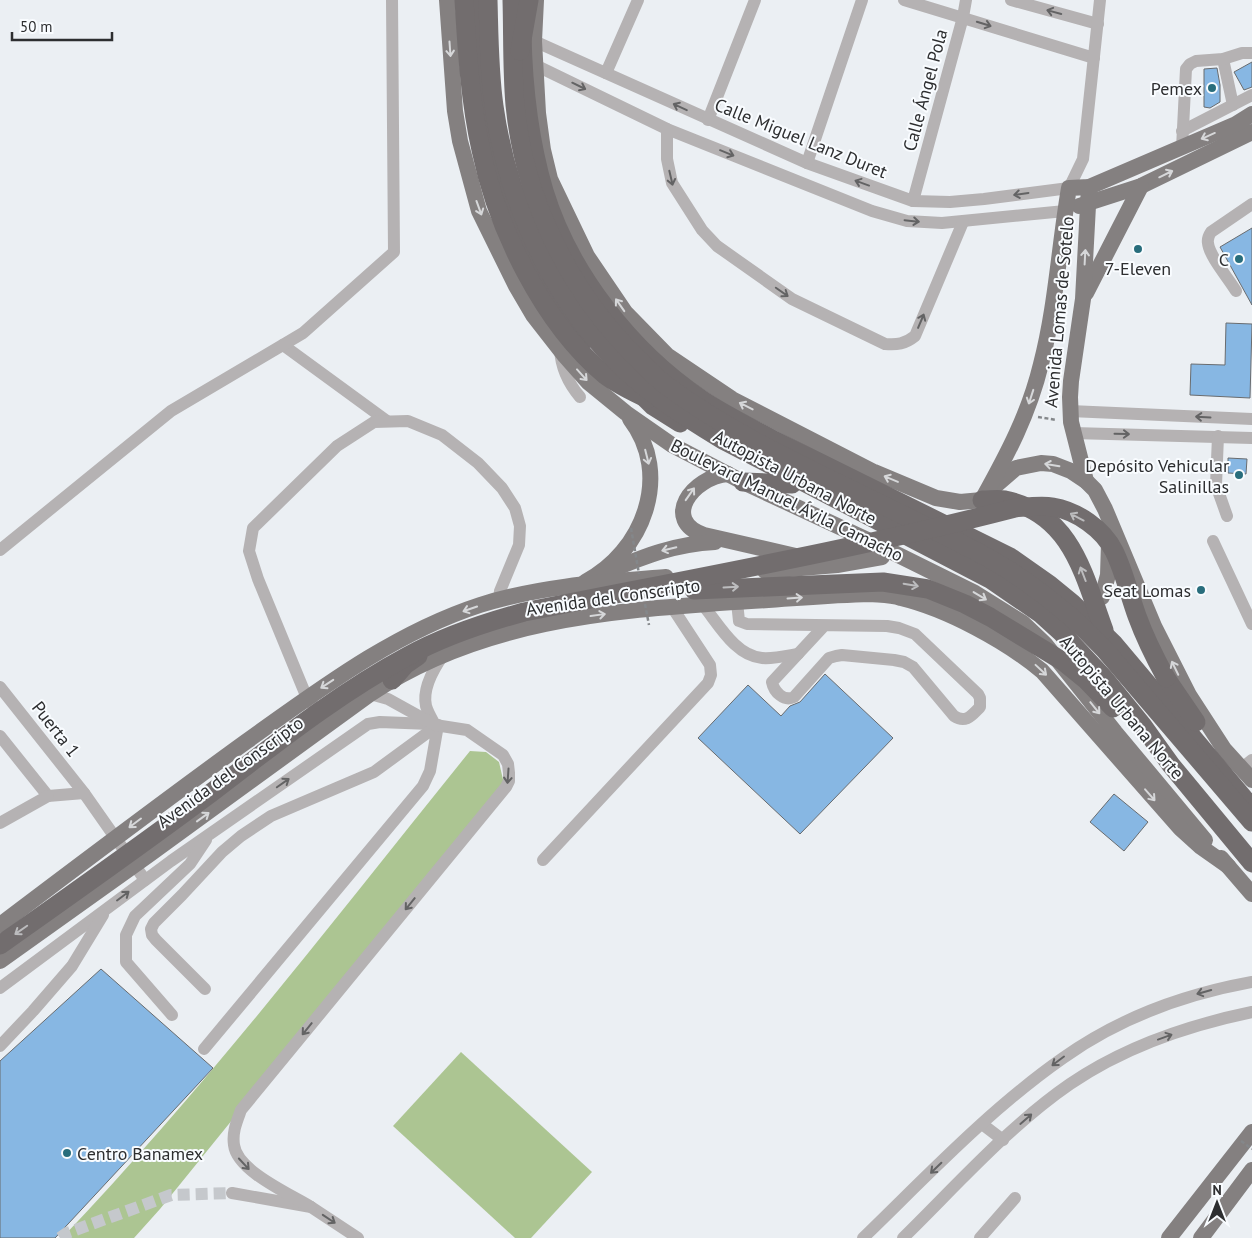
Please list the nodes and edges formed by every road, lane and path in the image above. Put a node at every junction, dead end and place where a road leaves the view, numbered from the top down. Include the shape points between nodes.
1 (392, 0) edge
2 (447, 0) edge
3 (464, 0) edge
4 (475, 0) edge
5 (488, 0) edge
6 (512, 0) edge
7 (521, 0) edge
8 (529, 0) edge
9 (536, 0) edge
10 (638, 0) edge
11 (755, 0) edge
12 (862, 0) edge
13 (904, 0) edge
14 (966, 0) edge
15 (1011, 0) edge
16 (1100, 0) edge
17 (963, 17) junction
18 (1098, 24) junction
19 (534, 41) junction
20 (1252, 53) edge
21 (1094, 58) junction
22 (1224, 60) junction
23 (535, 65) junction
24 (606, 73) junction
25 (514, 74) junction
26 (1252, 95) edge
27 (1233, 105) junction
28 (1252, 114) edge
29 (708, 120) junction
30 (667, 129) junction
31 (1182, 131) junction
32 (1252, 132) edge
33 (1182, 148) junction
34 (1083, 160) junction
35 (807, 163) junction
36 (1141, 186) junction
37 (1089, 187) junction
38 (1070, 188) junction
39 (913, 201) junction
40 (1087, 204) junction
41 (1252, 204) edge
42 (1065, 211) junction
43 (963, 222) junction
44 (1236, 290) dead end
45 (1083, 299) junction
46 (283, 345) junction
47 (560, 349) junction
48 (580, 397) dead end
49 (676, 410) junction
50 (626, 414) junction
51 (1025, 416) junction
52 (1252, 419) edge
53 (387, 421) junction
54 (1071, 422) junction
55 (1218, 436) junction
56 (1252, 438) edge
57 (736, 478) junction
58 (1086, 481) junction
59 (792, 484) junction
60 (982, 500) junction
61 (969, 515) dead end
62 (1227, 516) dead end
63 (1110, 519) junction
64 (1213, 541) dead end
65 (735, 542) junction
66 (0, 550) edge
67 (882, 557) dead end
68 (837, 566) junction
69 (596, 576) junction
70 (578, 585) junction
71 (1102, 597) dead end
72 (499, 600) junction
73 (737, 602) junction
74 (702, 604) junction
75 (672, 607) junction
76 (522, 616) junction
77 (550, 622) junction
78 (1252, 624) edge
79 (824, 626) junction
80 (1107, 636) junction
81 (1002, 642) junction
82 (1022, 645) dead end
83 (444, 654) junction
84 (798, 654) junction
85 (392, 680) junction
86 (0, 687) edge
87 (370, 694) junction
88 (307, 698) junction
89 (330, 724) junction
90 (436, 725) junction
91 (0, 736) edge
92 (1171, 765) junction
93 (1249, 769) edge
94 (84, 793) junction
95 (48, 796) junction
96 (1252, 797) edge
97 (261, 798) junction
98 (1252, 808) edge
99 (271, 816) junction
100 (1252, 822) edge
101 (0, 823) edge
102 (210, 834) junction
103 (115, 838) junction
104 (1252, 856) edge
105 (543, 860) dead end
106 (1252, 863) edge
107 (134, 866) junction
108 (1228, 866) junction
109 (145, 880) junction
110 (1252, 894) edge
111 (106, 909) junction
112 (0, 925) edge
113 (0, 945) edge
114 (0, 961) edge
115 (1252, 982) edge
116 (0, 988) edge
117 (205, 989) dead end
118 (1252, 1012) edge
119 (172, 1015) dead end
120 (0, 1046) edge
121 (204, 1049) dead end
122 (982, 1124) junction
123 (1249, 1138) edge
124 (1003, 1140) junction
125 (1252, 1170) edge
126 (232, 1194) tunnel mouth
127 (1015, 1198) dead end
128 (311, 1207) junction
129 (358, 1238) edge
130 (862, 1238) edge
131 (903, 1238) edge
132 (980, 1238) edge
133 (1169, 1238) edge
134 (1202, 1238) edge

1 - 46 street via 394,252 303,333
2 -> 47 main road, Boulevard Manuel Ávila Camacho via 455,111 479,211 533,315
3 - 49 highway, bridge via 481,152 496,204 518,257 554,318 592,363 606,376 633,392
4 - 59 highway, Boulevard Manuel Ávila Camacho via 486,120 497,167 514,221 538,273 565,315 604,360 653,406 706,440
5 - 49 highway, Autopista Urbana Norte, bridge via 494,106 506,162 528,227 551,274 577,315 634,378
6 - 25 highway, Autopista Urbana Norte, bridge
7 - 80 highway via 526,108 544,192 555,220 596,295 636,345 701,399 737,420 1010,557 1050,585
8 - 25 highway, bridge via 523,43
9 - 19 main road
10 - 24 street
11 - 29 street
12 - 35 street
13 - 17 street
14 - 17 street, Calle Ángel Pola
18 -> 15 street
16 - 18 street
17 -> 21 street
17 - 39 street, Calle Ángel Pola
18 - 21 street
19 - 23 main road
19 - 24 street, Calle Miguel Lanz Duret
20 - 22 street
21 - 34 street
22 - 27 street
22 - 31 street via 1196,61 1186,69
23 -> 30 street
60 -> 23 main road via 960,502 936,498 874,472 732,399 668,356 625,312 587,256 550,179 538,114
29 -> 24 street, Calle Miguel Lanz Duret
25 - 100 highway, Autopista Urbana Norte, bridge via 515,105 524,156 544,221 582,291 621,342 666,385 719,421 985,556 1042,594 1105,650
26 - 27 street
27 - 31 street
28 -> 33 main road
29 - 35 street, Calle Miguel Lanz Duret
30 -> 43 street via 872,211 907,221
30 -> 43 street via 667,159 672,183 702,230 717,246 792,299 884,344 906,343 915,336
31 - 33 street
36 -> 32 main road, Avenida Lomas de Sotelo
33 - 37 main road
34 - 37 street
34 - 38 street
39 -> 35 street, Calle Miguel Lanz Duret
36 - 40 main road, Avenida Lomas de Sotelo
36 - 45 main road
37 - 38 main road
37 - 40 main road, Avenida Lomas de Sotelo
38 -> 39 street, Calle Miguel Lanz Duret via 950,202
38 - 42 main road, Avenida Lomas de Sotelo
40 - 42 main road, Avenida Lomas de Sotelo
45 -> 40 main road, Avenida Lomas de Sotelo
41 - 44 street via 1208,237 1212,253
42 - 43 street
42 -> 51 main road, Avenida Lomas de Sotelo via 1042,364
45 - 54 main road, Avenida Lomas de Sotelo via 1071,381
46 - 53 street
46 - 66 street via 171,411
47 - 48 street via 565,373
47 -> 50 main road, Boulevard Manuel Ávila Camacho via 588,382
49 - 92 highway, Autopista Urbana Norte, bridge via 723,440 965,566 1017,597 1048,620 1082,654
50 - 57 main road, Boulevard Manuel Ávila Camacho via 672,444
50 -> 69 main road via 640,435 648,458 649,498 640,527 626,548
51 - 54 path
51 - 60 main road, Avenida Lomas de Sotelo
52 -> 54 street
53 - 72 street via 408,420 442,435 478,463 516,508 520,526 519,545
53 - 88 street via 374,422 337,446 253,528 249,551
54 -> 55 street
54 - 58 main road, Avenida Lomas de Sotelo
55 - 56 street
55 - 62 street via 1216,485
57 - 59 highway
65 -> 57 main road via 698,533 688,525 684,508 687,496 698,485 712,477
57 -> 108 main road, Boulevard Manuel Ávila Camacho via 975,593 1023,623 1045,644
58 -> 60 main road via 1071,470 1053,464 1028,465 1016,468 1004,477
58 - 63 main road via 1101,499
59 - 104 highway, Boulevard Manuel Ávila Camacho via 1000,592 1051,627 1072,644 1113,689
60 - 61 main road
80 -> 60 highway via 1071,545 1054,525 1037,513 1005,500
63 - 71 main road via 1110,565
93 -> 63 main road via 1224,749 1188,695 1154,626
64 - 78 street
65 - 68 main road
65 -> 69 main road via 693,544 662,550
67 - 68 main road, Avenida del Conscripto
68 - 70 main road, Avenida del Conscripto
69 - 70 main road
70 - 72 main road, Avenida del Conscripto
72 -> 88 main road, Avenida del Conscripto via 461,612 402,639
73 - 74 main road, Avenida del Conscripto
73 - 79 street via 737,617 742,622
73 -> 81 main road, Avenida del Conscripto via 870,594 899,597 946,614
74 - 75 main road, Avenida del Conscripto
74 - 84 street via 732,642 749,655 762,658
77 -> 75 main road, Avenida del Conscripto
75 - 105 street via 710,666 712,675 708,683
76 - 77 main road
76 - 85 highway via 439,645 414,658
76 -> 92 highway, bridge via 648,594 730,587 883,582 928,589 990,617 1064,662 1090,683
77 - 83 main road, Avenida del Conscripto
79 - 84 street
79 - 84 street via 887,626 915,634 978,694 980,707 968,718 959,719 904,662 842,655 829,658 794,697 786,699 772,682
80 - 98 highway
81 - 82 main road
81 -> 108 main road, Avenida del Conscripto via 1042,670 1180,828
83 - 85 main road, Avenida del Conscripto
83 - 90 street via 430,678 426,694 426,707
85 - 87 main road, Avenida del Conscripto
86 - 94 street, Puerta 1
87 - 89 main road, Avenida del Conscripto
87 - 90 street via 388,699
88 - 89 street
88 -> 103 main road, Avenida del Conscripto
107 -> 89 main road, Avenida del Conscripto
97 -> 90 street via 368,724
90 - 99 street via 374,772
90 - 121 street via 430,770 422,786
90 -> 128 street via 467,730 503,755 508,764 506,787 241,1110 235,1126 234,1145 238,1158 250,1171
91 - 95 street
92 - 106 highway, Autopista Urbana Norte, bridge
94 - 95 street
94 - 103 street, Puerta 1
95 - 101 street
96 -> 113 highway, bridge via 1166,678 1143,632 1117,558 1107,540 1089,523 1066,511 1053,507 1015,508 767,565 524,612 442,639 355,688
97 - 99 street
97 - 102 street
99 - 117 street via 222,852 154,922 151,929 156,940
102 - 109 street
102 - 119 street via 190,864 135,916 126,935 126,962
103 - 107 street, Puerta 1
103 - 112 main road, Avenida del Conscripto
107 - 109 street, Puerta 1
107 - 114 main road, Avenida del Conscripto
108 - 110 main road, Boulevard Manuel Ávila Camacho
111 -> 109 street
111 - 116 street
111 - 120 street via 72,966
115 -> 122 street via 1222,987 1170,1003 1092,1039 1020,1090
124 -> 118 street via 1071,1084 1118,1057 1163,1037
122 - 124 street
122 -> 130 street
123 - 133 main road
124 - 131 street
125 - 134 main road
126 - 128 street
127 - 132 street
128 -> 129 street

